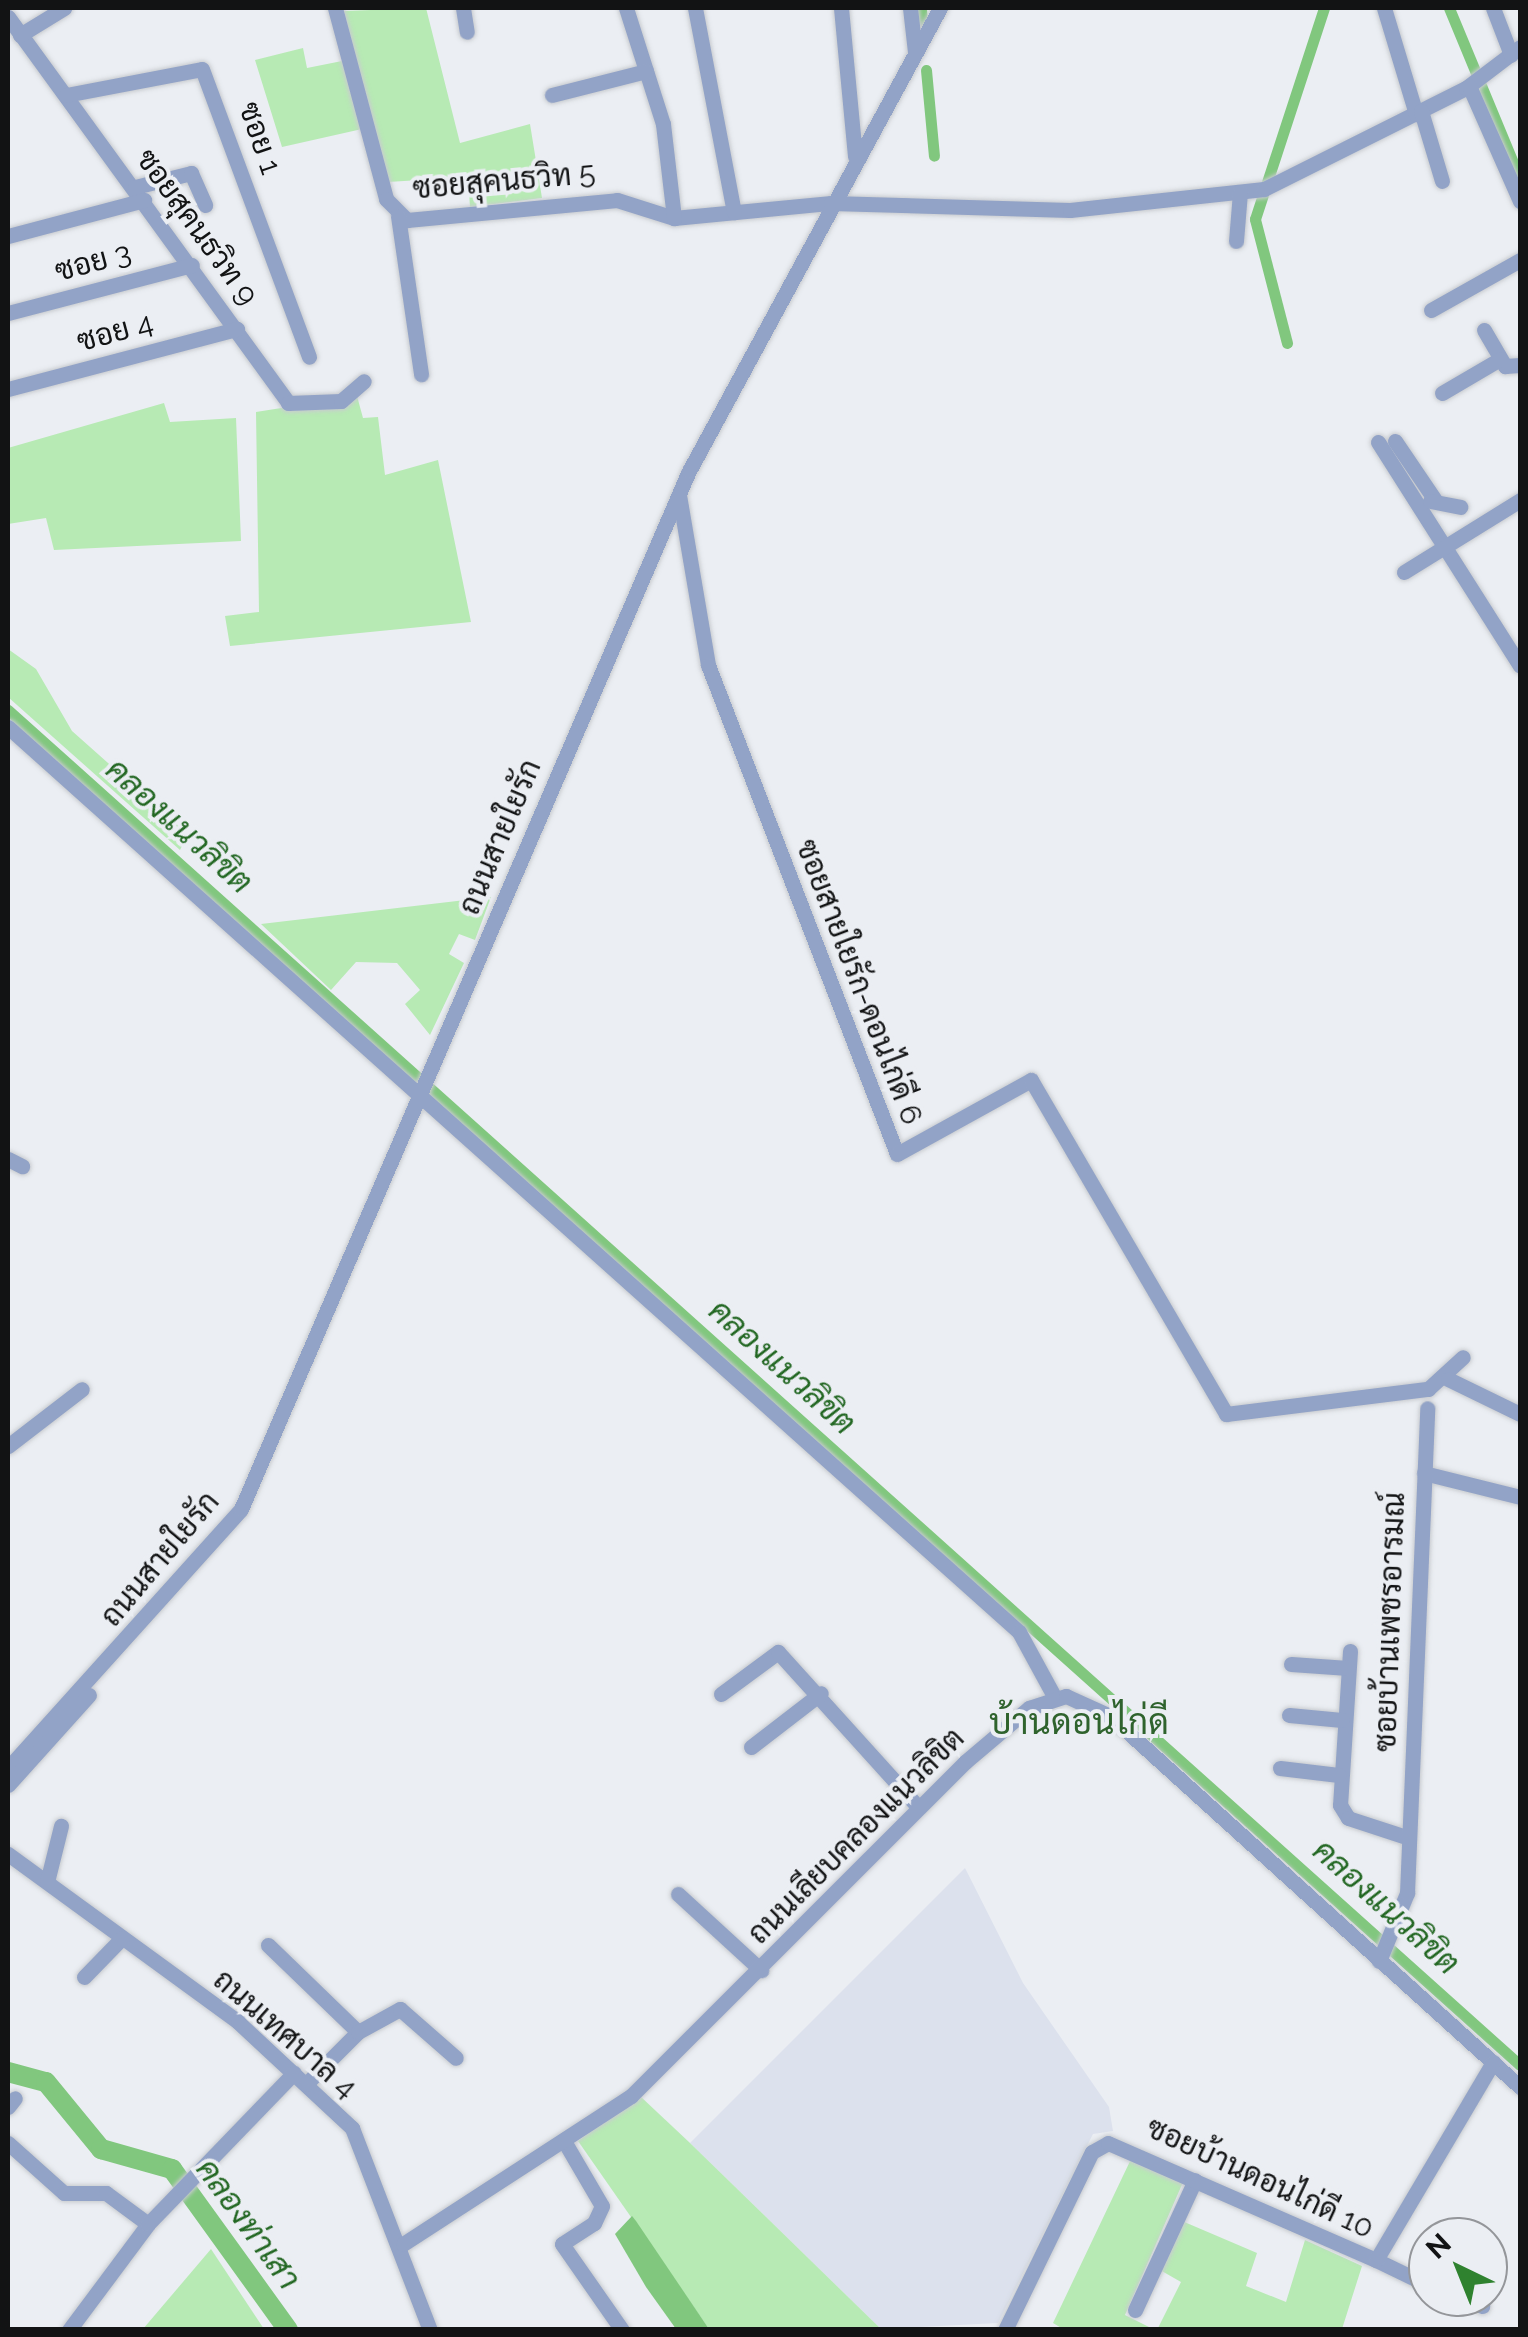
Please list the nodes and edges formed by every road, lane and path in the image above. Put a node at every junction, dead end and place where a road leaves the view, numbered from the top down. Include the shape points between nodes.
1 (64, 8) edge
2 (335, 8) edge
3 (462, 8) edge
4 (626, 8) edge
5 (696, 8) edge
6 (842, 8) edge
7 (910, 8) edge
8 (1384, 8) edge
9 (1493, 8) edge
10 (935, 12) edge
11 (8, 18) edge
12 (467, 32) dead end
13 (20, 35) junction
14 (1516, 51) edge
15 (915, 52) junction
16 (646, 71) junction
17 (1476, 82) junction
18 (66, 95) junction
19 (552, 95) dead end
20 (1418, 113) junction
21 (855, 156) junction
22 (1442, 181) dead end
23 (1253, 190) junction
24 (140, 194) junction
25 (831, 202) junction
26 (1520, 202) edge
27 (205, 205) dead end
28 (734, 212) junction
29 (398, 216) junction
30 (674, 218) junction
31 (8, 236) edge
32 (1236, 242) dead end
33 (1520, 260) edge
34 (192, 264) junction
35 (1431, 310) dead end
36 (8, 313) edge
37 (237, 329) junction
38 (1484, 330) dead end
39 (309, 357) dead end
40 (1500, 359) junction
41 (1520, 365) edge
42 (421, 374) dead end
43 (364, 382) dead end
44 (8, 388) edge
45 (1442, 394) dead end
46 (1395, 441) dead end
47 (1378, 442) dead end
48 (679, 495) junction
49 (1436, 500) junction
50 (1519, 502) edge
51 (1418, 506) junction
52 (1460, 507) dead end
53 (1444, 546) junction
54 (1404, 572) dead end
55 (1520, 666) edge
56 (8, 727) edge
57 (420, 1096) junction
58 (1463, 1358) dead end
59 (1448, 1379) junction
60 (82, 1389) dead end
61 (1426, 1408) dead end
62 (1520, 1414) edge
63 (8, 1446) edge
64 (1424, 1473) junction
65 (1520, 1497) edge
66 (1290, 1664) dead end
67 (99, 1674) junction
68 (820, 1693) junction
69 (722, 1694) dead end
70 (1055, 1698) junction
71 (1289, 1716) dead end
72 (1342, 1720) junction
73 (751, 1747) dead end
74 (8, 1768) edge
75 (1280, 1768) dead end
76 (1339, 1775) junction
77 (8, 1785) edge
78 (918, 1807) junction
79 (61, 1826) dead end
80 (1409, 1838) junction
81 (8, 1854) edge
82 (47, 1882) junction
83 (678, 1894) dead end
84 (122, 1938) junction
85 (268, 1945) dead end
86 (1382, 1957) junction
87 (761, 1970) junction
88 (84, 1977) dead end
89 (358, 2032) junction
90 (456, 2058) dead end
91 (1493, 2062) junction
92 (300, 2079) junction
93 (1520, 2087) edge
94 (564, 2141) junction
95 (8, 2144) edge
96 (1195, 2180) junction
97 (148, 2224) junction
98 (553, 2227) dead end
99 (403, 2244) junction
100 (562, 2244) junction
101 (1376, 2260) junction
102 (1408, 2275) edge
103 (1135, 2310) dead end
104 (68, 2330) edge
105 (430, 2330) edge
106 (622, 2330) edge
107 (1004, 2330) edge

1 - 13 street
2 - 29 street, ซอยสุคนธวิท 5
3 - 12 street
4 - 16 street
5 - 28 street
6 - 21 street
7 - 15 street
8 - 20 street
9 - 14 street
10 - 15 street, ถนนสายใยรัก
11 - 13 street, ซอยสุคนธวิท 9
13 - 18 street, ซอยสุคนธวิท 9
14 - 17 street
15 - 21 street, ถนนสายใยรัก
16 - 19 street
16 - 30 street via 669,149
17 - 20 street
17 - 26 street
18 - 24 street, ซอยสุคนธวิท 9
18 - 39 street, ซอย 1 via 202,69
20 - 22 street
20 - 23 street
21 - 25 street, ถนนสายใยรัก
23 - 25 street, ซอยสุคนธวิท 5 via 1070,210
23 - 32 street
24 - 27 street via 191,173
24 - 31 street
24 - 34 street, ซอยสุคนธวิท 9
25 - 28 street, ซอยสุคนธวิท 5
25 - 48 street, ถนนสายใยรัก
28 - 30 street, ซอยสุคนธวิท 5
29 - 30 street, ซอยสุคนธวิท 5 via 617,200
29 - 42 street
33 - 35 street
34 - 36 street, ซอย 3
34 - 37 street, ซอยสุคนธวิท 9
37 - 43 street, ซอยสุคนธวิท 9 via 288,403 342,401
37 - 44 street, ซอย 4
38 - 40 street
40 - 41 street
40 - 45 street
46 - 49 street
47 - 51 street
48 - 57 street, ถนนสายใยรัก
48 - 59 street, ซอยสายใยรัก-ดอนไก่ดี 6 via 708,665 896,1154 1031,1080 1226,1414
49 - 51 street
49 - 52 street
50 - 53 street
51 - 53 street
53 - 54 street
53 - 55 street
56 - 57 street
57 - 67 street, ถนนสายใยรัก via 241,1509
57 - 70 street via 1019,1632
58 - 59 street
59 - 62 street
60 - 63 street
61 - 64 street, ซอยบ้านเพชรอารมณ์
64 - 65 street
64 - 80 street, ซอยบ้านเพชรอารมณ์
66 - 72 street, ซอยบ้านเพชรอารมณ์ via 1349,1659
67 - 74 street, ถนนสายใยรัก
67 - 77 street, ถนนสายใยรัก
68 - 69 street via 778,1652
68 - 73 street
68 - 78 street
70 - 78 street, ถนนเลียบคลองแนวลิขิต via 1012,1720
70 - 86 street via 1082,1698 1110,1716
71 - 72 street
72 - 76 street, ซอยบ้านเพชรอารมณ์
75 - 76 street
76 - 80 street, ซอยบ้านเพชรอารมณ์ via 1348,1818
78 - 87 street, ถนนเลียบคลองแนวลิขิต
79 - 82 street
80 - 86 street, ซอยบ้านเพชรอารมณ์ via 1394,1937
81 - 82 street, ถนนเทศบาล 4
82 - 84 street, ถนนเทศบาล 4
83 - 87 street
84 - 88 street
84 - 92 street, ถนนเทศบาล 4
85 - 89 street
86 - 91 street
87 - 94 street, ถนนเลียบคลองแนวลิขิต via 641,2088
89 - 90 street via 400,2009
89 - 92 street
91 - 93 street
91 - 101 street, ซอยบ้านดอนไก่ดี 10
92 - 97 street
92 - 99 street, ถนนเทศบาล 4 via 365,2146
94 - 99 street, ถนนเลียบคลองแนวลิขิต
94 - 100 street via 602,2206 594,2223
95 - 97 street via 64,2192 106,2193
96 - 101 street, ซอยบ้านดอนไก่ดี 10
96 - 103 street
96 - 107 street, ซอยบ้านดอนไก่ดี 10 via 1121,2144 1098,2146
97 - 104 street
98 - 100 street
99 - 105 street, ถนนเทศบาล 4
100 - 106 street
101 - 102 street

